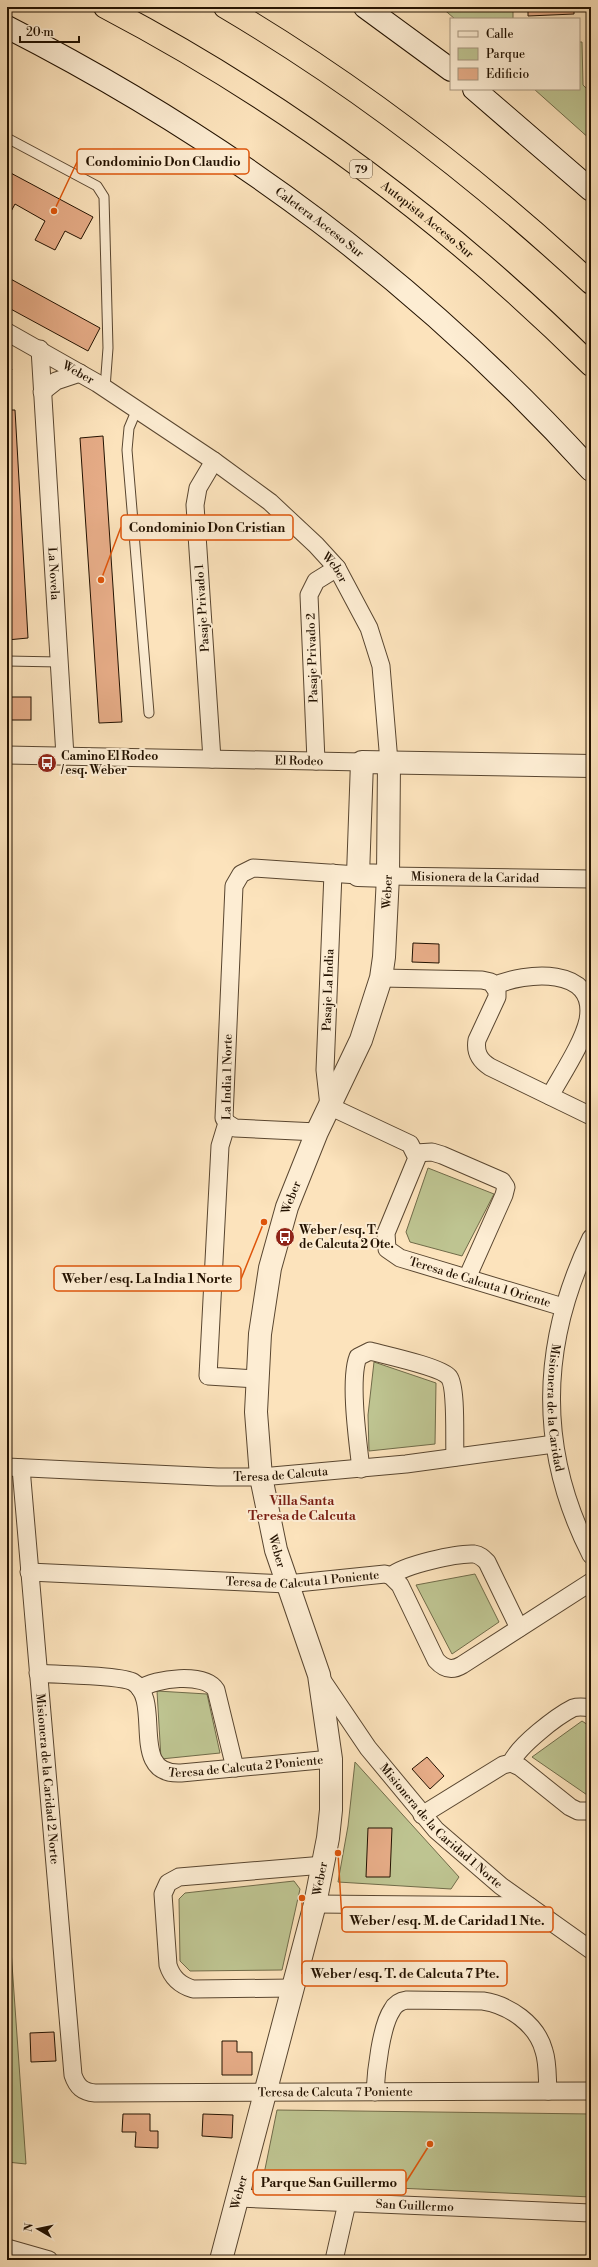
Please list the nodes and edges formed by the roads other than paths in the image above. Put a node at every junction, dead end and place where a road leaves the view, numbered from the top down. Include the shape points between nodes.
1 (105, 7) edge
2 (225, 7) edge
3 (365, 7) edge
4 (7, 27) edge
5 (450, 69) edge
6 (475, 90) edge
7 (7, 138) edge
8 (591, 190) edge
9 (591, 283) edge
10 (7, 332) edge
11 (40, 349) junction
12 (591, 366) edge
13 (80, 373) junction
14 (105, 388) junction
15 (42, 392) junction
16 (137, 409) junction
17 (214, 461) junction
18 (591, 470) edge
19 (337, 568) junction
20 (7, 661) edge
21 (59, 662) junction
22 (149, 713) dead end
23 (7, 755) edge
24 (65, 756) junction
25 (212, 759) junction
26 (316, 761) junction
27 (362, 762) junction
28 (389, 762) junction
29 (591, 766) edge
30 (333, 873) junction
31 (358, 875) junction
32 (388, 876) junction
33 (591, 879) edge
34 (381, 978) junction
35 (494, 986) junction
36 (550, 1096) junction
37 (329, 1106) junction
38 (591, 1116) edge
39 (227, 1123) junction
40 (317, 1132) junction
41 (416, 1153) junction
42 (591, 1238) edge
43 (467, 1278) junction
44 (563, 1307) junction
45 (256, 1379) junction
46 (554, 1444) junction
47 (455, 1457) junction
48 (14, 1467) edge
49 (361, 1469) junction
50 (261, 1477) junction
51 (15, 1493) edge
52 (591, 1555) edge
53 (30, 1572) junction
54 (391, 1576) junction
55 (591, 1582) edge
56 (287, 1584) junction
57 (519, 1628) junction
58 (38, 1674) junction
59 (319, 1675) junction
60 (140, 1689) junction
61 (591, 1708) edge
62 (331, 1758) junction
63 (511, 1763) junction
64 (235, 1768) junction
65 (591, 1811) edge
66 (422, 1815) junction
67 (324, 1865) junction
68 (315, 1904) junction
69 (529, 1906) junction
70 (591, 1950) edge
71 (293, 1988) junction
72 (80, 2088) joint
73 (548, 2091) junction
74 (591, 2091) edge
75 (266, 2092) junction
76 (375, 2092) junction
77 (239, 2198) junction
78 (347, 2202) junction
79 (591, 2213) edge
80 (7, 2248) edge
81 (49, 2260) edge
82 (221, 2260) edge
83 (334, 2260) edge

1 - 12 highway, Autopista Acceso Sur / 79 via 231,78 341,154 471,254
2 - 9 highway via 336,78 406,127 505,206
3 - 5 street
4 - 18 street, Caletera Acceso Sur via 172,118 299,205 435,316 531,407
6 - 8 street
7 - 14 lane via 97,186 104,197 108,348
10 - 11 street, Weber
11 - 13 street, Weber
11 - 15 street, La Novela
13 - 14 street, Weber
13 - 15 street via 56,381
14 - 16 street, Weber
15 - 21 street, La Novela
16 - 17 street, Weber
16 - 22 lane via 129,428 127,450
17 - 19 street, Weber via 270,502
17 - 25 street, Pasaje Privado 1 via 200,482 195,505
19 - 26 street, Pasaje Privado 2 via 316,581 309,594
19 - 28 street, Weber via 369,628 381,666
20 - 21 lane
21 - 24 street, La Novela
23 - 24 street, El Rodeo
24 - 25 street, El Rodeo
25 - 26 street, El Rodeo
26 - 27 street, El Rodeo
27 - 28 street, El Rodeo
27 - 31 street
28 - 29 street, El Rodeo
28 - 32 street, Weber
30 - 31 street
30 - 37 street, Pasaje La India via 325,1070
30 - 39 street, La India 1 Norte via 260,868 247,870 241,874 234,886 224,1112
31 - 32 street, Misionera de la Caridad
32 - 33 street, Misionera de la Caridad
32 - 34 street, Weber
34 - 35 street via 486,981
34 - 37 street, Weber via 361,1040
35 - 36 street via 497,997 477,1040 477,1054 485,1064
35 - 36 street via 521,977 557,976 570,979 585,993 589,1009 588,1019
36 - 38 street
37 - 40 street, Weber
37 - 41 street via 406,1142
39 - 40 street via 235,1128
39 - 45 street, La India 1 Norte via 220,1146 208,1376
40 - 45 street, Weber via 287,1207 276,1246 262,1319
41 - 43 street, Teresa de Calcuta 1 Oriente via 416,1163 386,1234 387,1249 400,1258
41 - 43 street via 432,1152 442,1155 502,1180 506,1187
42 - 44 street, Misionera de la Caridad
43 - 44 street, Teresa de Calcuta 1 Oriente
44 - 46 street, Misionera de la Caridad via 552,1368 551,1419
45 - 50 street, Weber
46 - 47 street, Teresa de Calcuta
46 - 52 street, Misionera de la Caridad via 572,1512
47 - 49 street, Teresa de Calcuta
47 - 49 street via 453,1386 448,1377 437,1370 370,1351 358,1357 356,1365 355,1407
48 - 50 street, Teresa de Calcuta
48 - 51 street, Misionera de la Caridad 2 Norte
49 - 50 street, Teresa de Calcuta
50 - 56 street, Weber via 276,1550
51 - 53 street, Misionera de la Caridad 2 Norte
53 - 56 street, Teresa de Calcuta 1 Poniente
53 - 58 street, Misionera de la Caridad 2 Norte
54 - 56 street, Teresa de Calcuta 1 Poniente via 378,1574
54 - 57 street via 414,1564 478,1555 486,1562
54 - 57 street, Teresa de Calcuta 1 Poniente via 400,1585 436,1660 446,1668 457,1668
55 - 57 street, Teresa de Calcuta 1 Poniente
56 - 59 street, Weber
58 - 60 street via 125,1679
58 - 72 street, Misionera de la Caridad 2 Norte via 73,2075
59 - 62 street, Weber
59 - 66 street, Misionera de la Caridad 1 Norte via 368,1748
60 - 64 street, Teresa de Calcuta 2 Poniente via 151,1755 162,1770 174,1774
60 - 64 street via 158,1680 198,1679 210,1682 216,1690
61 - 63 street via 578,1707 569,1711 522,1745
62 - 64 street, Teresa de Calcuta 2 Poniente
62 - 67 street, Weber via 331,1810
63 - 65 street via 520,1767 570,1807 578,1811
63 - 66 street via 503,1765
66 - 69 street, Misionera de la Caridad 1 Norte via 462,1854
67 - 68 street, Weber
67 - 71 street via 179,1877 168,1884 163,1894 168,1965 179,1983 193,1989
68 - 69 street
68 - 71 street, Weber
69 - 70 street, Misionera de la Caridad 1 Norte
71 - 75 street, Weber
72 - 75 street, Teresa de Calcuta 7 Poniente via 95,2093
73 - 74 street, Teresa de Calcuta 7 Poniente
73 - 76 street, Teresa de Calcuta 7 Poniente
73 - 76 street via 545,2056 541,2043 536,2033 512,2010 483,2001 407,2000 395,2005 389,2016 378,2060
75 - 76 street, Teresa de Calcuta 7 Poniente
75 - 77 street, Weber
77 - 78 street, San Guillermo
77 - 82 street, Weber
78 - 79 street, San Guillermo
78 - 83 street
80 - 81 street

